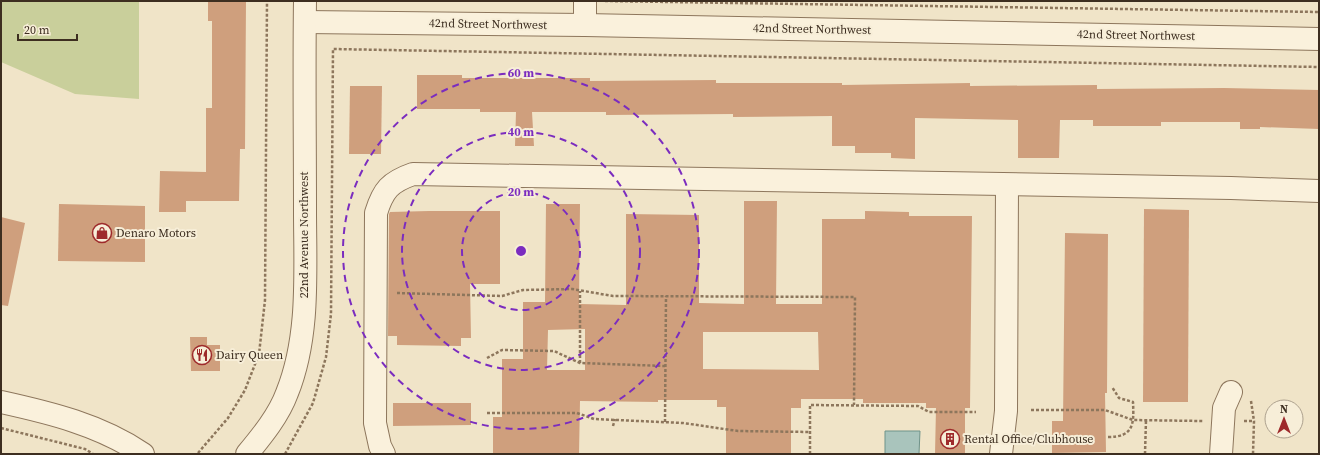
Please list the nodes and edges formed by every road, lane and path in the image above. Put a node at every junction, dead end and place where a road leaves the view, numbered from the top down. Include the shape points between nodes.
1 (267, 1) edge
2 (585, 1) edge
3 (608, 1) edge
4 (305, 11) edge
5 (1319, 12) edge
6 (585, 25) junction
7 (1319, 39) edge
8 (333, 49) dead end
9 (1319, 67) edge
10 (1007, 185) junction
11 (1319, 191) edge
12 (580, 291) junction
13 (376, 292) junction
14 (666, 296) junction
15 (487, 358) dead end
16 (580, 363) junction
17 (665, 366) junction
18 (1112, 387) dead end
19 (1241, 396) joint
20 (1, 402) edge
21 (854, 405) junction
22 (1031, 410) dead end
23 (487, 412) dead end
24 (976, 412) dead end
25 (615, 420) junction
26 (1134, 420) junction
27 (1146, 420) junction
28 (1223, 421) junction
29 (1254, 421) junction
30 (665, 422) junction
31 (614, 426) dead end
32 (1, 428) edge
33 (810, 432) junction
34 (1108, 437) dead end
35 (198, 453) dead end
36 (94, 454) edge
37 (143, 454) edge
38 (247, 454) edge
39 (384, 454) edge
40 (810, 454) edge
41 (1001, 454) edge
42 (1145, 454) edge
43 (1221, 454) edge
44 (1253, 454) edge

1 - 35 path via 265,300 259,354 244,390 228,418
2 - 6 street
3 - 5 path
4 - 6 street, 42nd Street Northwest
4 - 38 street, 22nd Avenue Northwest via 305,241 300,346 287,394
6 - 7 street, 42nd Street Northwest
8 - 9 path
10 - 11 street
10 - 13 street via 412,174 398,179 380,198 376,213
10 - 41 street via 1006,411
12 - 13 path via 536,289 502,296
12 - 14 path via 612,296
12 - 16 path
13 - 39 street via 375,423
14 - 17 path
14 - 21 path via 855,297
15 - 16 path via 502,350 554,351
16 - 17 path
17 - 30 path
18 - 26 path via 1119,398 1133,402
19 - 28 street via 1224,408
19 - 29 path
20 - 37 street via 85,423 110,434
21 - 24 path via 918,406 928,412
21 - 33 path via 810,405
22 - 26 path via 1105,410
23 - 25 path via 576,413 594,419
25 - 30 path
25 - 31 path
26 - 27 path
26 - 34 path via 1125,434
27 - 28 path
27 - 42 path
28 - 29 path
28 - 43 street
29 - 44 path
30 - 33 path via 738,431
32 - 36 path via 85,449
33 - 40 path

